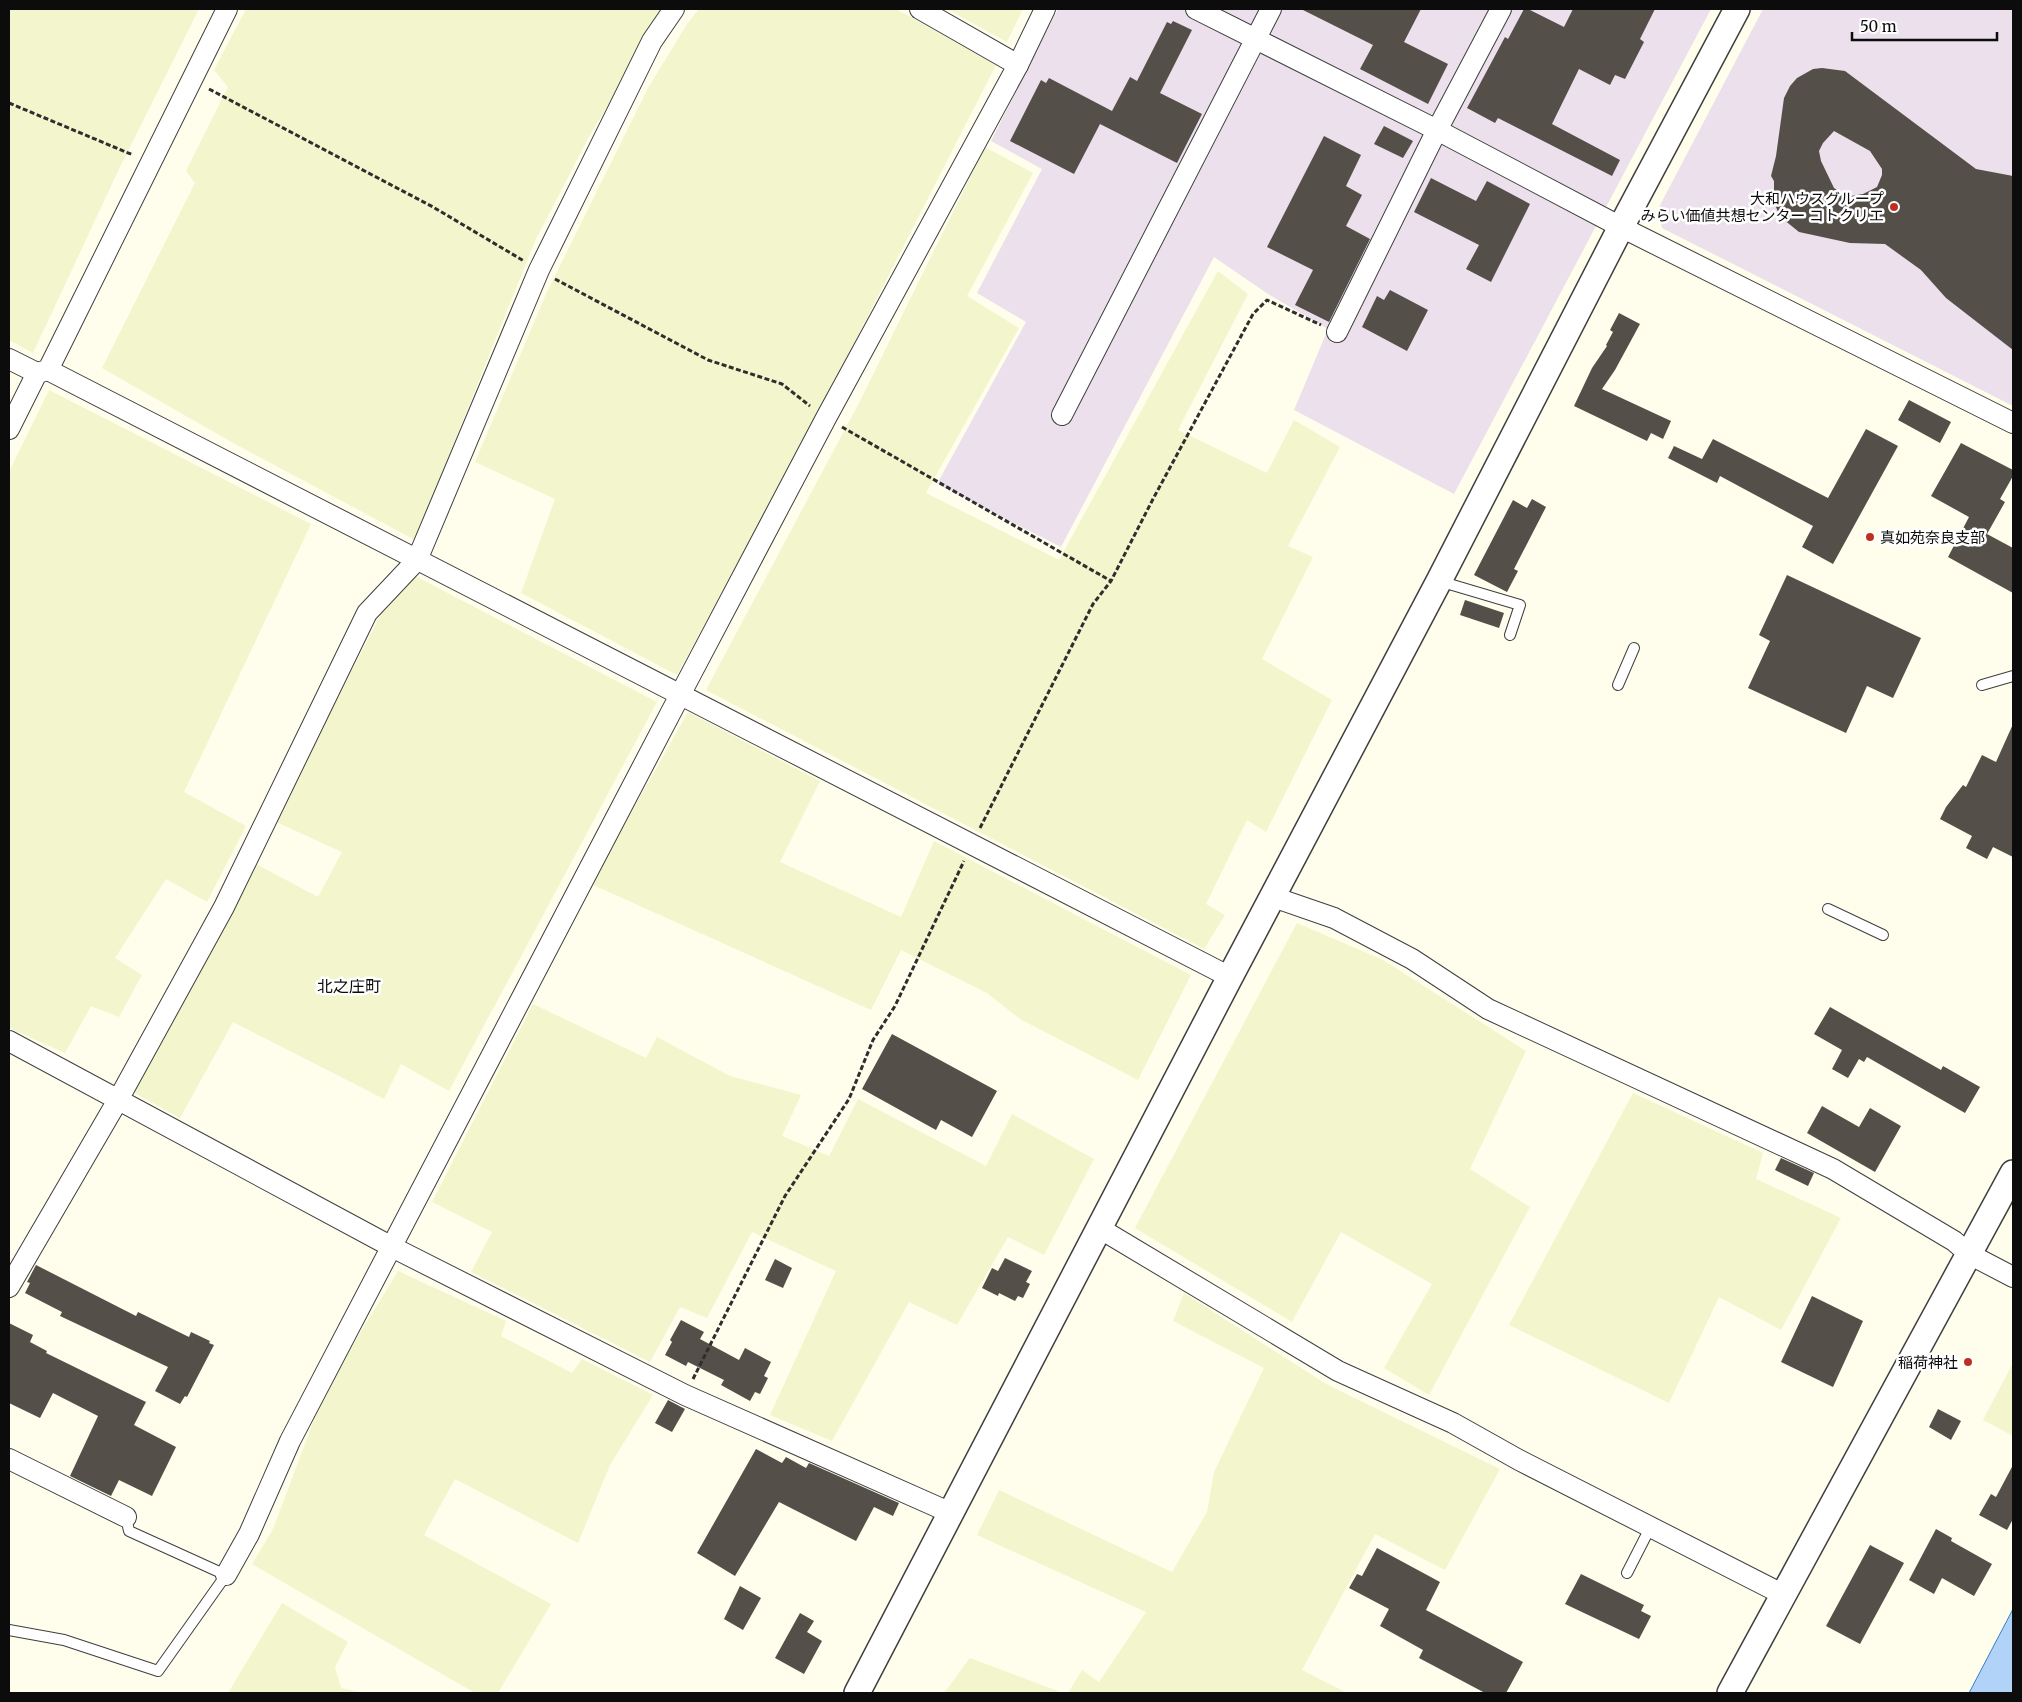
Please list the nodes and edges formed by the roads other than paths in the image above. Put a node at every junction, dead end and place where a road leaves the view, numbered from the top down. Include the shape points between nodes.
1 (228, 9) edge
2 (674, 9) edge
3 (920, 9) edge
4 (1045, 9) edge
5 (1196, 9) edge
6 (1270, 9) edge
7 (1501, 9) edge
8 (1737, 9) edge
9 (1256, 38) junction
10 (1018, 65) junction
11 (1437, 130) junction
12 (1621, 226) junction
13 (1337, 332) road end
14 (9, 359) edge
15 (43, 372) junction
16 (1062, 415) dead end
17 (2013, 423) edge
18 (9, 429) edge
19 (417, 560) junction
20 (1439, 581) junction
21 (1510, 635) dead end
22 (1634, 648) dead end
23 (2013, 676) edge
24 (1618, 685) dead end
25 (1982, 685) dead end
26 (680, 695) junction
27 (1273, 897) junction
28 (1828, 909) dead end
29 (1883, 935) dead end
30 (1230, 977) junction
31 (9, 1041) edge
32 (118, 1100) junction
33 (2013, 1173) edge
34 (1099, 1228) junction
35 (392, 1247) junction
36 (1969, 1254) junction
37 (2013, 1277) edge
38 (9, 1287) edge
39 (9, 1459) edge
40 (951, 1513) junction
41 (126, 1517) joint
42 (1650, 1526) junction
43 (1627, 1573) dead end
44 (226, 1575) junction
45 (1784, 1595) junction
46 (9, 1630) edge
47 (857, 1693) edge
48 (1730, 1693) edge

1 - 15 street
2 - 19 street via 652,41 539,270
3 - 10 street
4 - 10 street
5 - 9 street
6 - 9 street
7 - 11 street
8 - 12 street
9 - 11 street
9 - 16 street
10 - 26 street
11 - 12 street
11 - 13 street
12 - 17 street
12 - 20 street
14 - 15 street
15 - 18 street
15 - 19 street
19 - 26 street
19 - 32 street via 367,614 224,907
20 - 21 lane via 1520,605
20 - 27 street
22 - 24 lane
23 - 25 lane
26 - 30 street
26 - 35 street
27 - 30 street
27 - 36 street via 1334,918 1412,959 1488,1009 1833,1169 1954,1241
28 - 29 lane
30 - 34 street
31 - 32 street
32 - 35 street
32 - 38 street
33 - 36 street
34 - 40 street
34 - 42 street via 1338,1371 1452,1423
35 - 40 street via 685,1395
35 - 44 street via 290,1441 249,1534
36 - 37 street
36 - 45 street
39 - 41 street
40 - 47 street
41 - 44 lane via 129,1532
42 - 43 lane
42 - 45 street
44 - 46 lane via 158,1672 64,1640
45 - 48 street

